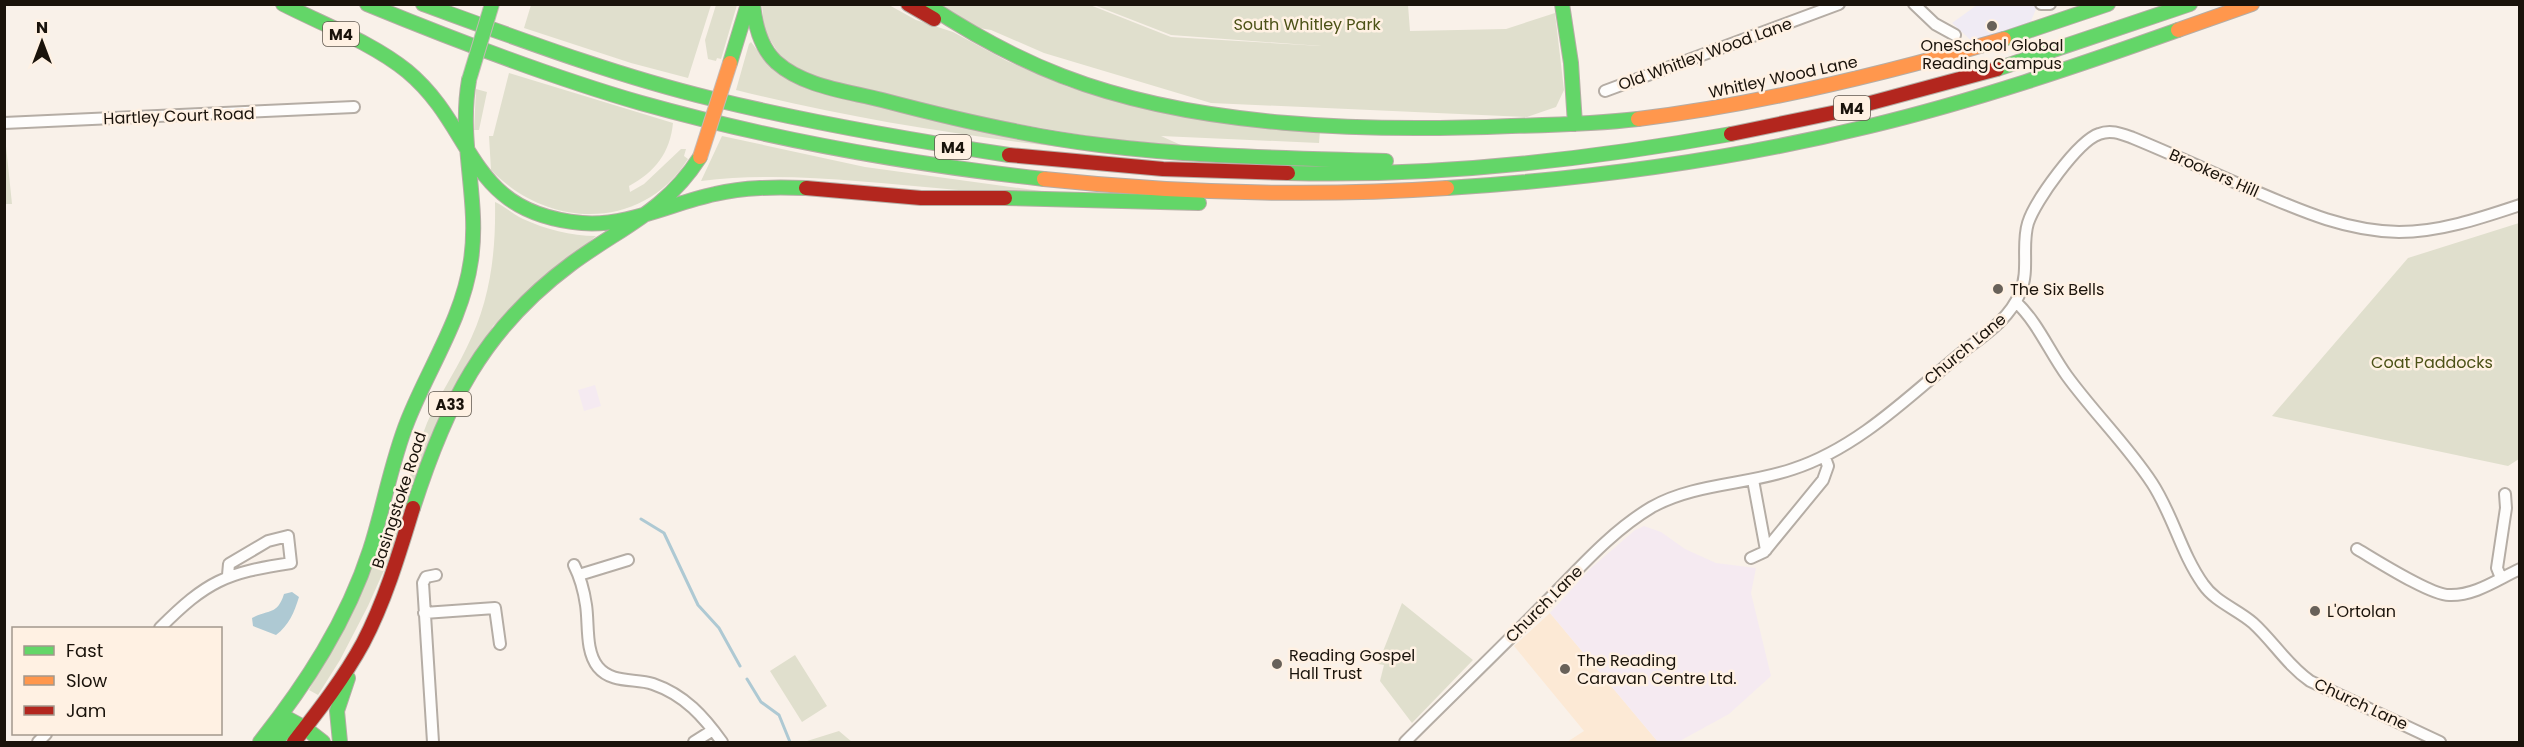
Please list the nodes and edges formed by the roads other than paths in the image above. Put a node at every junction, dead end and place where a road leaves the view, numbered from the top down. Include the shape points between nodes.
1 (284, 4) edge
2 (367, 4) edge
3 (423, 4) edge
4 (492, 4) edge
5 (748, 4) edge
6 (753, 4) edge
7 (908, 4) edge
8 (926, 4) edge
9 (1562, 4) edge
10 (1839, 4) edge
11 (1914, 4) edge
12 (2050, 4) edge
13 (2108, 4) edge
14 (2190, 4) edge
15 (2252, 4) edge
16 (2042, 5) edge
17 (962, 30) junction
18 (1955, 35) dead end
19 (1605, 91) dead end
20 (354, 107) dead end
21 (4, 123) edge
22 (1575, 124) junction
23 (466, 150) junction
24 (1503, 165) junction
25 (1297, 195) junction
26 (2520, 205) edge
27 (656, 210) junction
28 (2016, 302) junction
29 (1825, 458) junction
30 (1753, 480) junction
31 (2505, 494) dead end
32 (2357, 549) dead end
33 (1766, 550) junction
34 (1751, 558) dead end
35 (628, 560) dead end
36 (2520, 569) edge
37 (436, 575) dead end
38 (228, 576) junction
39 (2501, 578) junction
40 (424, 613) junction
41 (161, 627) edge
42 (500, 644) dead end
43 (357, 653) junction
44 (281, 715) junction
45 (305, 728) junction
46 (713, 730) junction
47 (260, 742) edge
48 (275, 742) edge
49 (294, 742) edge
50 (323, 742) edge
51 (340, 742) edge
52 (433, 742) edge
53 (694, 742) edge
54 (722, 742) edge
55 (1405, 742) edge
56 (2440, 742) edge

1 - 23 main road, M4 via 398,65 427,92
2 - 25 main road, M4 via 528,67 675,112 810,143 1064,181
3 - 24 main road, M4 via 524,43 643,81 813,123 927,144 1069,162 1240,173 1358,174
4 - 23 main road, Basingstoke Road, bridge via 462,117
5 - 27 main road, bridge via 700,157 684,181
6 - 24 main road, M4 via 764,47 786,69 813,81 929,112 1111,146 1256,158
7 - 17 main road
8 - 17 main road
9 - 22 main road
10 - 19 street, Old Whitley Wood Lane
11 - 18 street via 1935,24
12 - 16 street
13 - 22 main road, Whitley Wood Lane via 1969,50 1803,91 1659,117
14 - 24 main road, M4 via 1975,77 1822,116 1660,146
15 - 25 main road, M4 via 2030,81 1924,113 1796,143 1633,172 1515,185
17 - 22 main road, Whitley Wood Lane via 1011,56 1092,87 1226,116 1399,128
20 - 21 street, Hartley Court Road
23 - 27 main road via 497,190 522,208 549,219 598,224
23 - 44 main road, Basingstoke Road / A33 via 473,245 459,310 408,421 354,590 327,645
25 - 27 main road, M4 via 1202,203 1093,203 770,188 721,192
26 - 28 street, Brookers Hill via 2432,229 2401,232 2352,228 2297,210 2133,138 2107,132 2093,136 2075,153 2034,211 2026,235 2023,285
27 - 43 main road, Basingstoke Road / A33 via 586,253 554,278 515,314 469,371 442,423 390,576
28 - 29 street, Church Lane via 1994,327 1876,423
28 - 56 street, Church Lane via 2037,326 2057,362 2093,411 2136,459 2210,593 2254,624 2310,681
29 - 30 street, Church Lane
29 - 33 street via 1823,480
30 - 33 street
30 - 55 street, Church Lane via 1667,500 1629,522
31 - 39 street via 2497,568
32 - 39 street via 2447,596 2477,590
33 - 34 street
35 - 46 street via 577,570 586,603 590,656 604,674 652,684 677,694
36 - 39 street
37 - 40 street via 426,577 423,583
38 - 38 street via 291,562 288,536 268,541 229,564
38 - 41 street via 196,595
40 - 42 street via 495,608
40 - 52 street
43 - 45 main road, Basingstoke Road / A33
43 - 51 main road via 337,711
44 - 45 main road
44 - 47 main road, A33
45 - 48 main road via 287,729
45 - 49 main road, A33
45 - 50 main road
46 - 53 street
46 - 54 street

